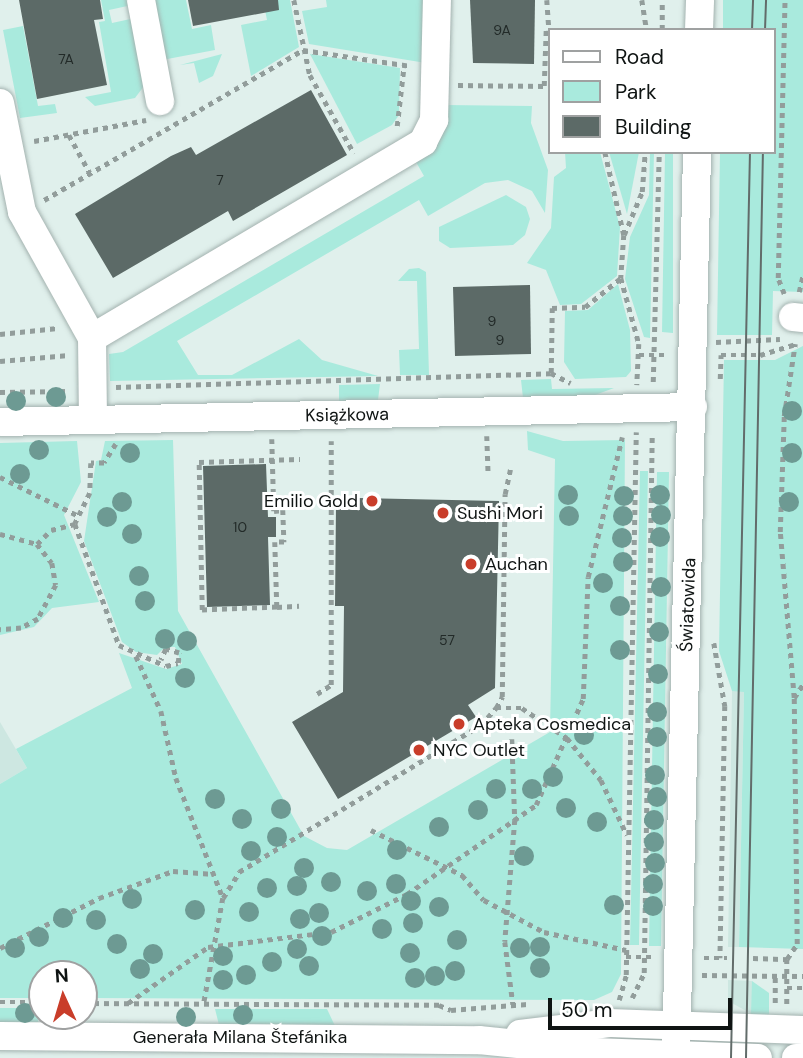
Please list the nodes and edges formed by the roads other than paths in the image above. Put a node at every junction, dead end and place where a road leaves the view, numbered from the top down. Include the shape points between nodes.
1 (141, 0) edge
2 (437, 0) edge
3 (700, 0) edge
4 (699, 28) edge
5 (0, 103) edge
6 (161, 112) road end
7 (697, 154) edge
8 (93, 363) junction
9 (693, 407) junction
10 (93, 420) junction
11 (0, 422) edge
12 (795, 1024) edge
13 (678, 1025) junction
14 (0, 1036) edge
15 (479, 1040) junction
16 (205, 1047) edge
17 (676, 1056) edge
18 (758, 1058) edge
19 (796, 1058) edge
20 (803, 1058) edge

1 - 6 street
2 - 8 street via 442,77 429,135
3 - 4 street
5 - 8 street via 15,138 22,212
7 - 9 street, Światowida
8 - 10 street
9 - 10 street, Książkowa
9 - 13 street, Światowida
10 - 11 street, Książkowa
12 - 13 street, Generała Milana Štefánika
13 - 15 street, Generała Milana Štefánika via 598,1024
13 - 17 street, Światowida
14 - 16 street, Generała Milana Štefánika
15 - 16 street, Generała Milana Štefánika
15 - 17 street, Generała Milana Štefánika
17 - 18 street, Generała Milana Štefánika
19 - 20 street

